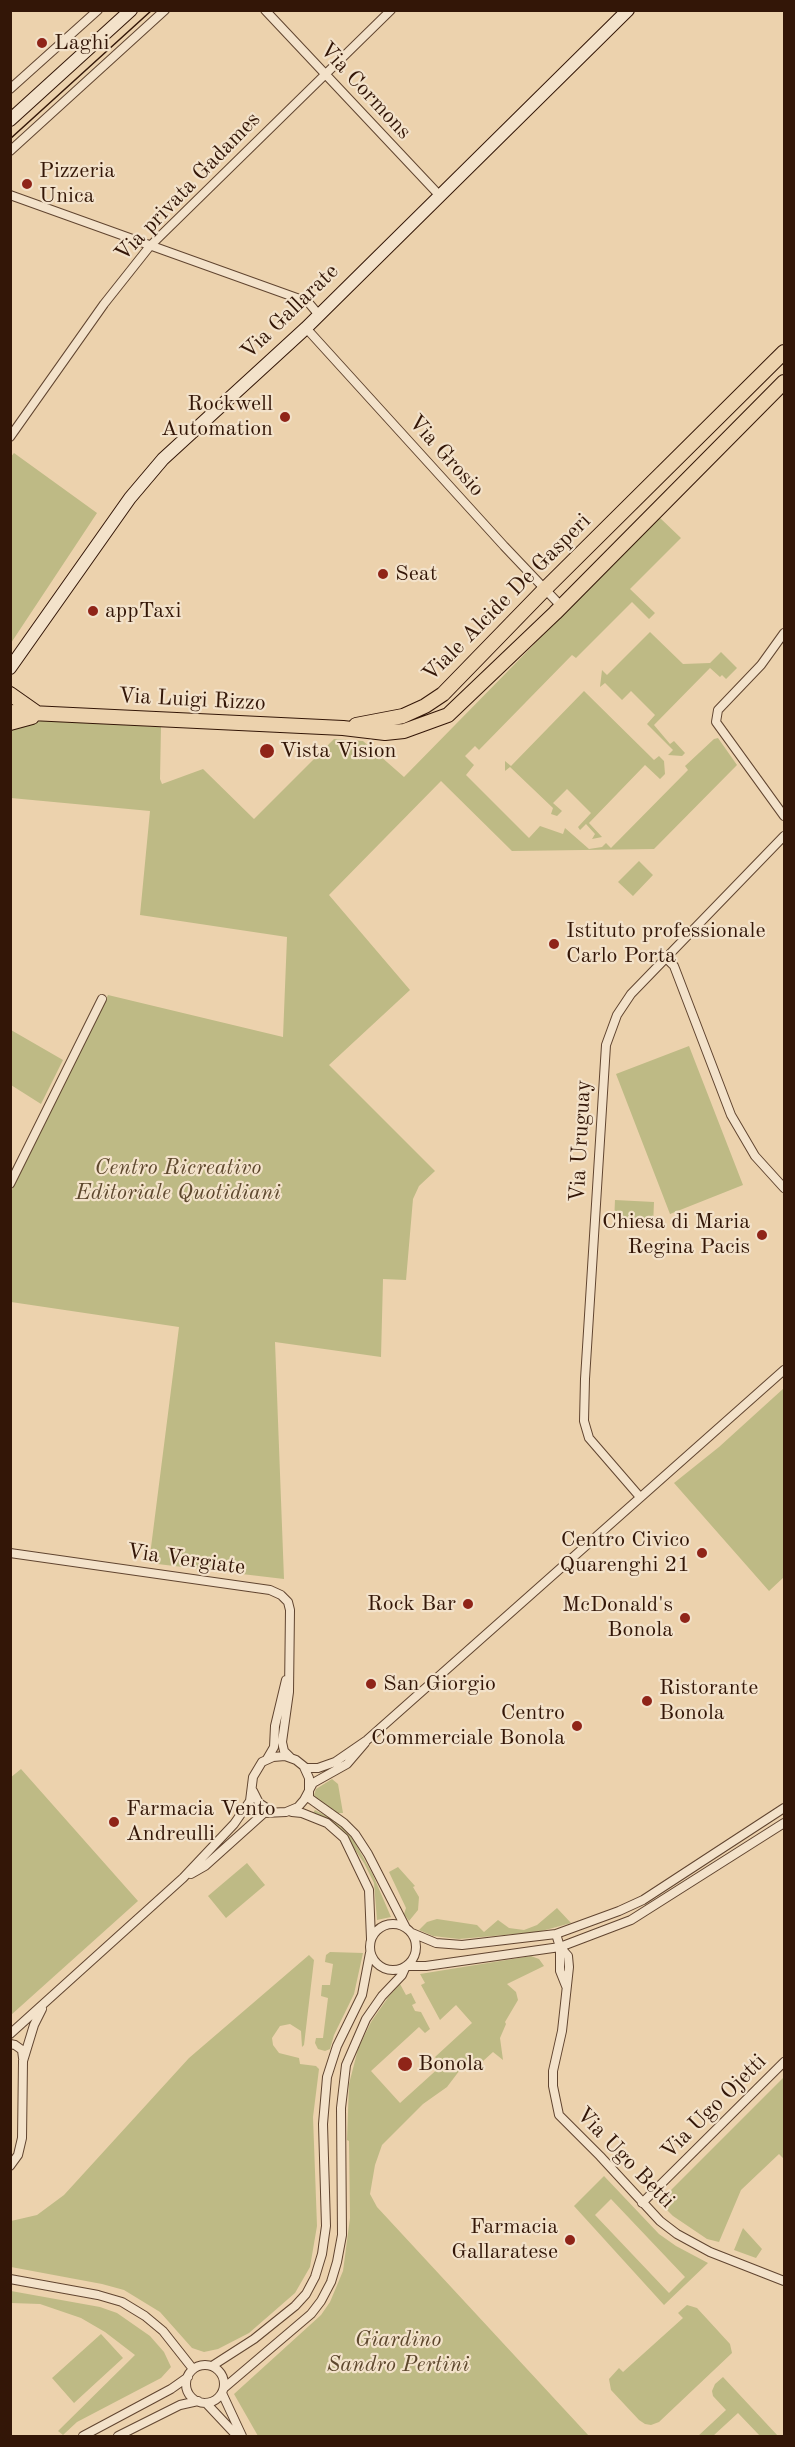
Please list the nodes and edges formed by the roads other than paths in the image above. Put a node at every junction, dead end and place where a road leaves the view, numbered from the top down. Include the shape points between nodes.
1 (98, 10) edge
2 (131, 10) edge
3 (165, 10) edge
4 (264, 10) edge
5 (391, 10) edge
6 (628, 10) edge
7 (325, 74) junction
8 (10, 89) edge
9 (10, 120) edge
10 (10, 151) edge
11 (10, 195) edge
12 (440, 196) junction
13 (150, 246) junction
14 (319, 315) junction
15 (306, 328) junction
16 (784, 352) edge
17 (784, 382) edge
18 (10, 437) edge
19 (546, 588) junction
20 (561, 606) junction
21 (784, 633) edge
22 (10, 668) edge
23 (10, 694) edge
24 (10, 712) edge
25 (39, 714) junction
26 (10, 723) edge
27 (343, 728) junction
28 (784, 816) edge
29 (784, 836) edge
30 (665, 957) junction
31 (102, 999) dead end
32 (10, 1184) edge
33 (784, 1188) edge
34 (784, 1370) edge
35 (640, 1497) junction
36 (10, 1553) edge
37 (290, 1668) junction
38 (367, 1740) junction
39 (290, 1757) junction
40 (266, 1759) junction
41 (302, 1765) junction
42 (252, 1787) junction
43 (308, 1791) junction
44 (784, 1808) edge
45 (272, 1812) junction
46 (285, 1812) junction
47 (784, 1823) edge
48 (183, 1878) junction
49 (409, 1930) junction
50 (556, 1934) junction
51 (371, 1939) junction
52 (560, 1947) junction
53 (370, 1953) junction
54 (406, 1966) junction
55 (45, 2003) junction
56 (10, 2034) edge
57 (10, 2044) edge
58 (23, 2061) junction
59 (784, 2062) edge
60 (10, 2166) edge
61 (642, 2203) junction
62 (10, 2279) edge
63 (784, 2281) edge
64 (212, 2366) junction
65 (193, 2369) junction
66 (188, 2377) junction
67 (223, 2390) junction
68 (202, 2402) junction
69 (83, 2436) edge
70 (118, 2436) edge
71 (239, 2436) edge

1 - 8 street
2 - 9 street
3 - 10 street
4 - 7 street, Via Cormons
5 - 7 street, Via privata Gadames
6 - 12 street, Via Gallarate
7 - 12 street, Via Cormons
7 - 13 street, Via privata Gadames
11 - 13 street
12 - 14 street, Via Gallarate
13 - 14 street via 308,302
13 - 18 street, Via privata Gadames
14 - 15 street, Via Gallarate
15 - 19 street, Via Grosio
15 - 22 street, Via Gallarate via 164,459 130,498
16 - 19 main road, Viale Alcide De Gasperi
17 - 20 main road, Viale Alcide De Gasperi
19 - 20 street, Via Grosio
19 - 27 main road, Viale Alcide De Gasperi via 443,694 426,706 403,716
20 - 27 main road, Viale Alcide De Gasperi via 448,715 404,731
21 - 28 street via 761,665 718,710 716,722
23 - 25 main road
24 - 25 main road, Via Luigi Rizzo
25 - 26 main road
25 - 27 main road, Via Luigi Rizzo
29 - 30 street, Via Uruguay
30 - 33 street via 674,966 731,1115 755,1156
30 - 35 street, Via Uruguay via 624,1002 606,1045 585,1379 586,1432
31 - 32 street
34 - 35 street
35 - 38 street
36 - 37 street, Via Vergiate via 277,1593 286,1599 290,1610
37 - 39 street, Via Vergiate via 282,1742
37 - 40 street, Via Vergiate via 273,1750
38 - 41 street via 329,1765 312,1769
38 - 43 street via 352,1759
39 - 40 street
39 - 41 street
40 - 42 street via 256,1770
41 - 43 street via 308,1775
42 - 45 street via 259,1803
42 - 48 street via 242,1814
43 - 46 street via 301,1804
43 - 49 street via 311,1801 344,1823 359,1839
44 - 50 street via 643,1899
45 - 46 street
45 - 48 street via 262,1815 205,1866
46 - 51 street via 315,1817 342,1834 369,1890
47 - 52 street via 631,1920
48 - 55 street
49 - 50 street via 431,1942 462,1945
49 - 51 street via 400,1924 386,1924
49 - 54 street via 416,1952
50 - 52 street, Via Ugo Betti
51 - 53 street
52 - 54 street
52 - 61 street, Via Ugo Betti via 568,1960 562,2031 553,2071 559,2115
53 - 54 street via 384,1969
53 - 64 street via 362,1995 327,2077 323,2124 326,2226 315,2277 296,2306
54 - 67 street via 366,2019 346,2065 341,2108 342,2235 331,2282 311,2314
55 - 56 street
55 - 58 street
57 - 58 street via 22,2050
58 - 60 street via 22,2138 18,2155
59 - 61 street, Via Ugo Ojetti
61 - 63 street, Via Ugo Betti via 695,2246
62 - 65 street via 122,2302 163,2331
64 - 65 street
64 - 67 street via 222,2375
65 - 66 street
66 - 68 street via 188,2391
66 - 69 street
67 - 68 street via 215,2400
67 - 71 street
68 - 70 street via 180,2405
68 - 71 street

